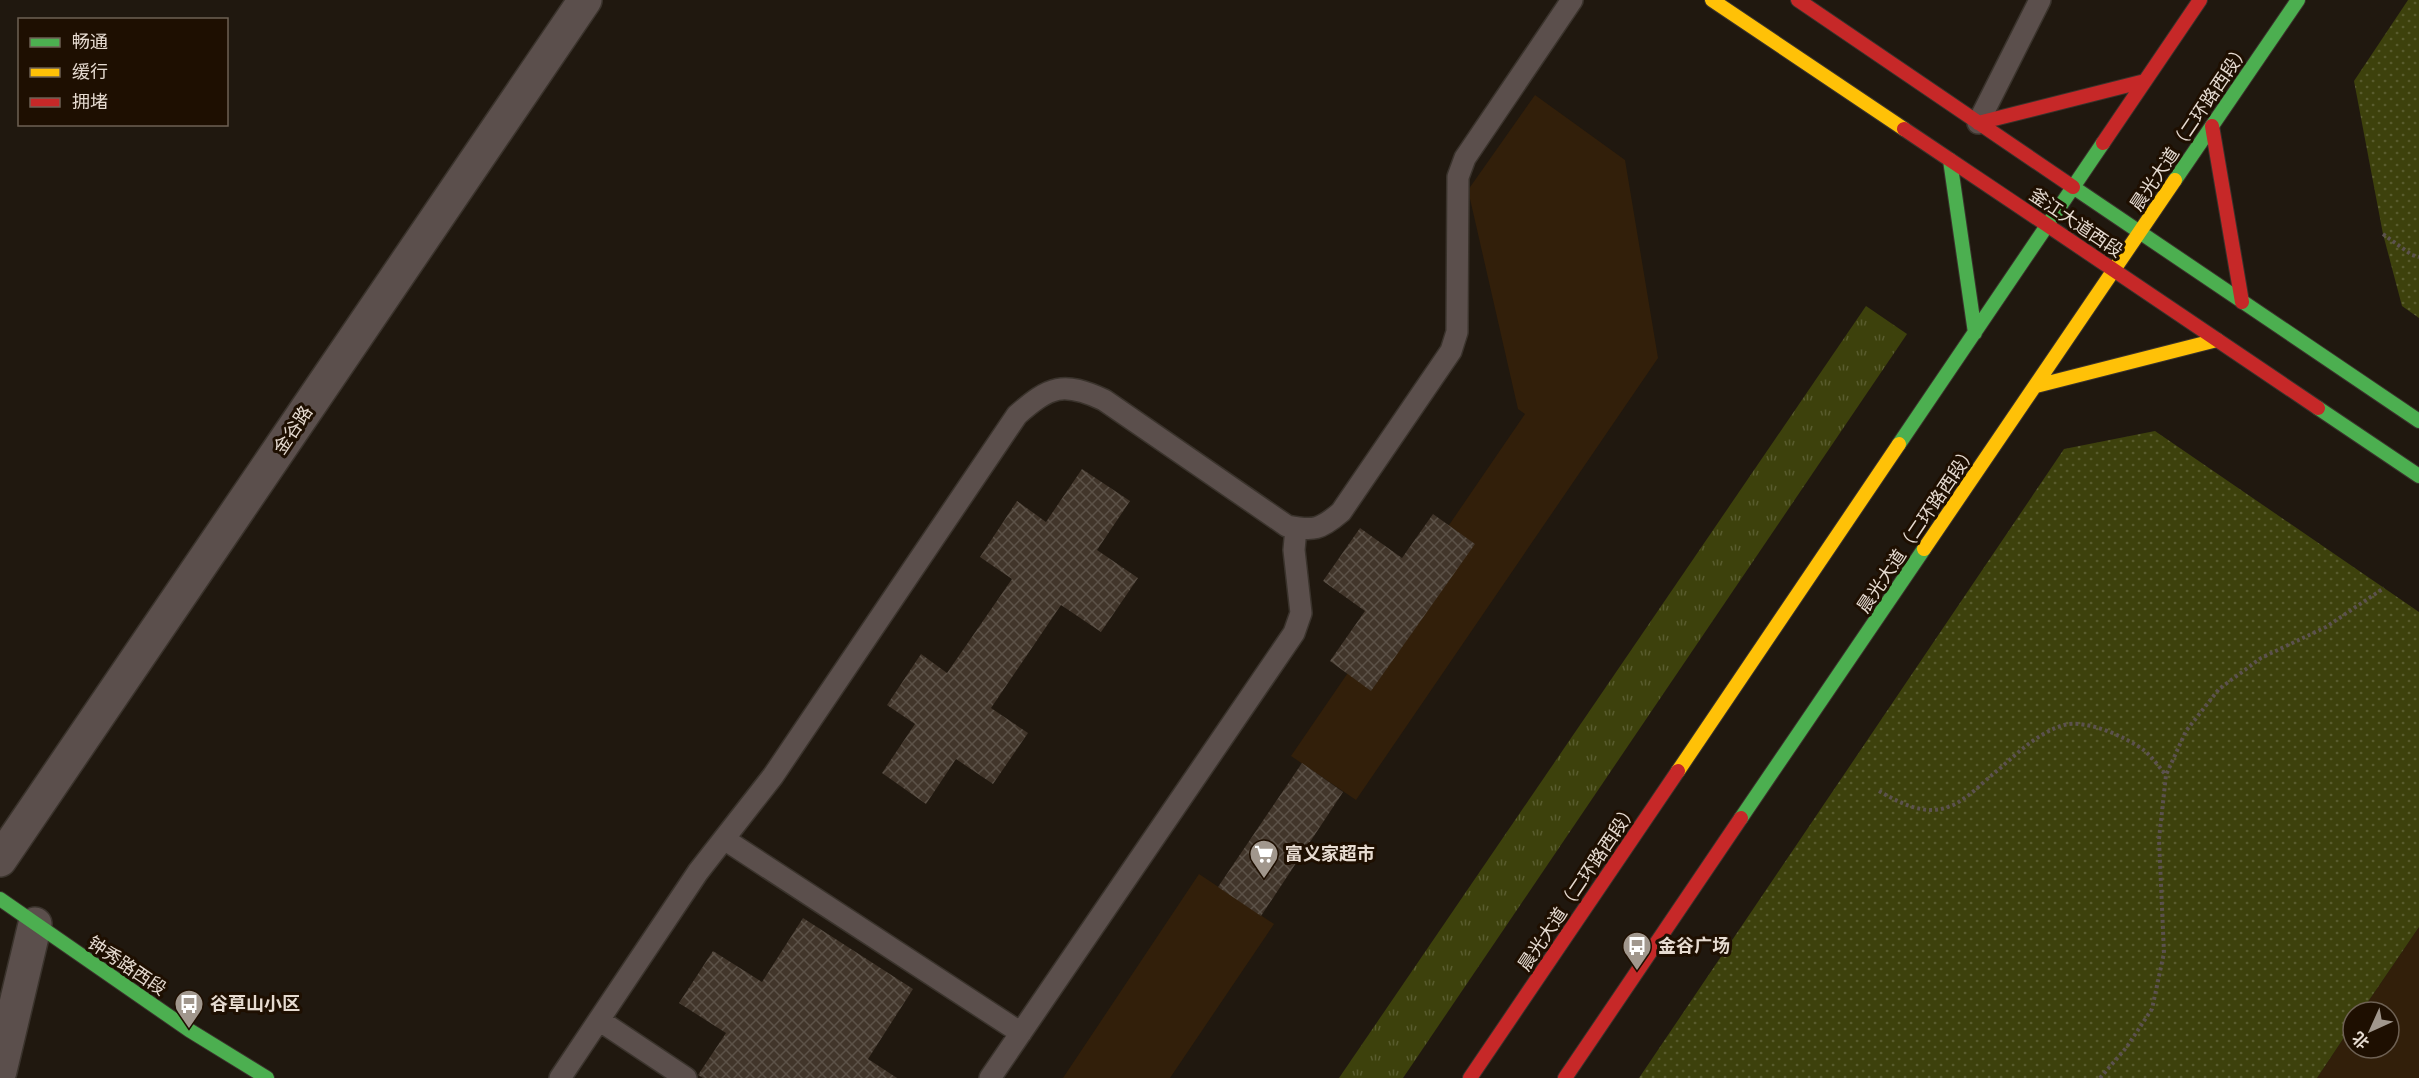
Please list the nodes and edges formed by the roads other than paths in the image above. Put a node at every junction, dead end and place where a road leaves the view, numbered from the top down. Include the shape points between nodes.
1 (585, 0) edge
2 (1572, 0) edge
3 (1712, 0) edge
4 (1798, 0) edge
5 (2040, 0) edge
6 (2200, 0) edge
7 (2298, 0) edge
8 (2145, 81) junction
9 (1978, 123) junction
10 (2212, 126) junction
11 (1950, 160) junction
12 (2073, 187) junction
13 (2047, 225) junction
14 (2140, 232) junction
15 (2114, 271) junction
16 (2242, 302) junction
17 (1975, 333) junction
18 (2217, 340) junction
19 (2036, 386) junction
20 (2419, 421) edge
21 (2419, 476) edge
22 (1296, 528) junction
23 (724, 839) junction
24 (0, 860) edge
25 (0, 899) edge
26 (35, 924) junction
27 (599, 1020) junction
28 (1021, 1033) junction
29 (0, 1071) edge
30 (267, 1078) edge
31 (560, 1078) edge
32 (686, 1078) edge
33 (990, 1078) edge
34 (1470, 1078) edge
35 (1565, 1078) edge

1 - 24 street, 金谷路
2 - 22 lane via 1465,158 1458,177 1457,332 1451,351 1341,512 1310,531
3 - 11 main road, 釜江大道西段
4 - 9 main road, 釜江大道西段
5 - 9 lane
6 - 8 main road, 晨光大道（二环路西段）
7 - 10 main road, 晨光大道（二环路西段）
8 - 9 main road
8 - 12 main road, 晨光大道（二环路西段）
9 - 12 main road, 釜江大道西段
10 - 14 main road, 晨光大道（二环路西段）
10 - 16 main road
11 - 13 main road, 釜江大道西段
11 - 17 main road
12 - 13 main road, 晨光大道（二环路西段）
12 - 14 main road, 釜江大道西段
13 - 15 main road, 釜江大道西段
13 - 17 main road, 晨光大道（二环路西段）
14 - 15 main road, 晨光大道（二环路西段）
14 - 16 main road, 釜江大道西段
15 - 18 main road, 釜江大道西段
15 - 19 main road, 晨光大道（二环路西段）
16 - 20 main road, 釜江大道西段
17 - 34 main road, 晨光大道（二环路西段）
18 - 19 main road
18 - 21 main road, 釜江大道西段
19 - 35 main road, 晨光大道（二环路西段）
22 - 23 lane via 1287,526 1104,400 1082,389 1059,389 1038,397 1017,415 773,776
22 - 28 lane via 1294,550 1301,614 1294,633
23 - 27 lane
23 - 28 lane
25 - 26 main road, 钟秀路西段
26 - 29 street
26 - 30 main road, 钟秀路西段 via 189,1030
27 - 31 lane
27 - 32 lane
28 - 33 lane

